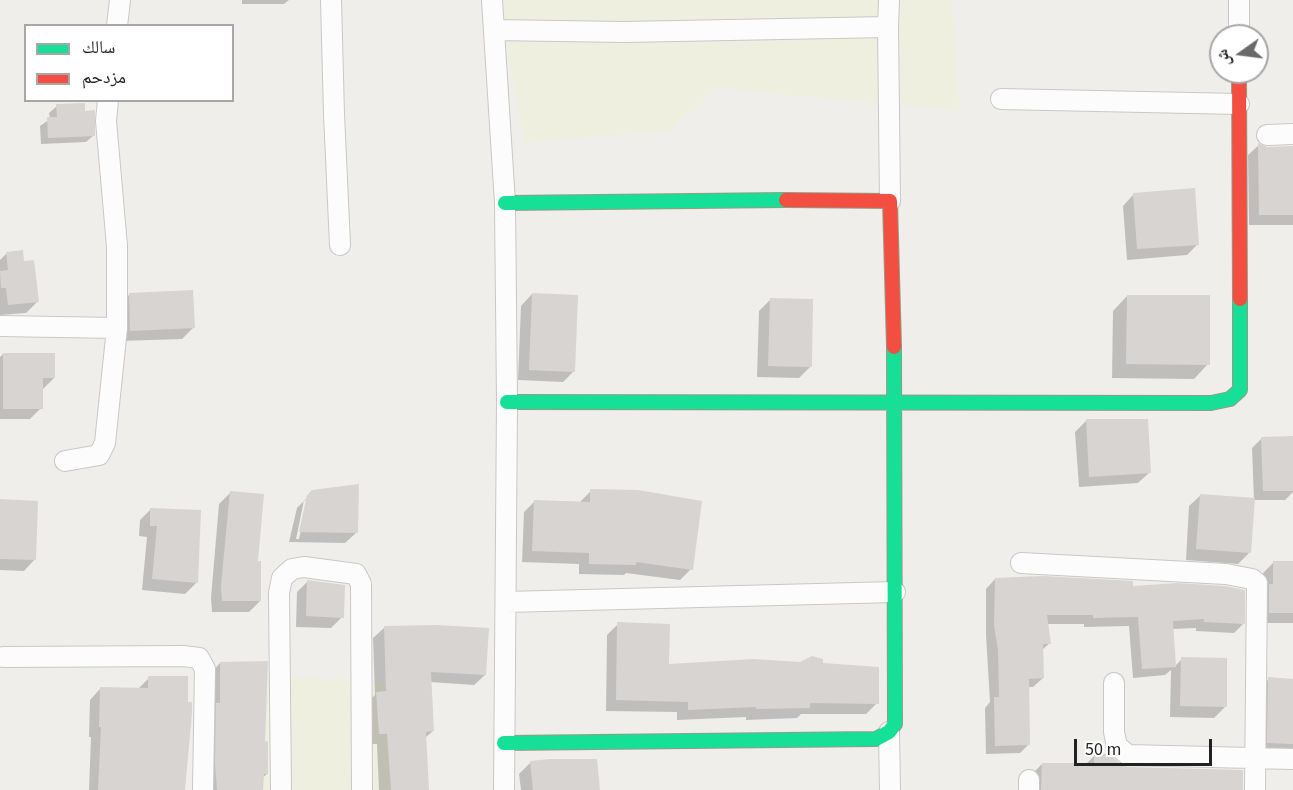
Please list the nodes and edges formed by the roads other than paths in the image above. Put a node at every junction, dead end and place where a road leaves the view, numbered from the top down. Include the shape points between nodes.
1 (120, 0) edge
2 (331, 0) edge
3 (492, 0) edge
4 (889, 0) edge
5 (1239, 0) edge
6 (117, 24) edge
7 (1239, 24) edge
8 (888, 27) junction
9 (494, 30) junction
10 (1239, 84) edge
11 (1001, 99) dead end
12 (108, 102) edge
13 (1239, 104) junction
14 (1293, 134) edge
15 (1267, 135) dead end
16 (890, 201) junction
17 (505, 203) junction
18 (340, 245) dead end
19 (0, 326) edge
20 (117, 328) junction
21 (507, 402) junction
22 (895, 402) junction
23 (65, 461) dead end
24 (1022, 563) dead end
25 (895, 592) junction
26 (506, 602) junction
27 (3, 657) dead end
28 (1114, 683) dead end
29 (889, 732) junction
30 (504, 743) junction
31 (1255, 759) junction
32 (1293, 759) edge
33 (203, 790) edge
34 (281, 790) edge
35 (362, 790) edge
36 (504, 790) edge
37 (890, 790) edge
38 (1255, 790) edge

1 - 6 street
2 - 18 street
3 - 9 street
4 - 8 street
5 - 7 street
8 - 9 street
8 - 16 street
9 - 17 street
10 - 13 street
11 - 13 street
12 - 20 street via 106,121 117,246
13 - 22 street via 1240,390 1230,399 1211,403
14 - 15 street
16 - 17 street
16 - 22 street
17 - 21 street
19 - 20 street
20 - 23 street via 105,443 99,454
21 - 22 street
21 - 26 street
22 - 25 street
24 - 31 street via 1226,574 1257,583
25 - 26 street
25 - 29 street via 895,724
26 - 30 street
27 - 33 street via 199,658 205,669
28 - 31 street via 1117,746 1128,755
29 - 30 street via 876,739
29 - 37 street
30 - 36 street
31 - 32 street
31 - 38 street
34 - 35 street via 279,593 282,578 292,569 304,567 356,574 361,584

